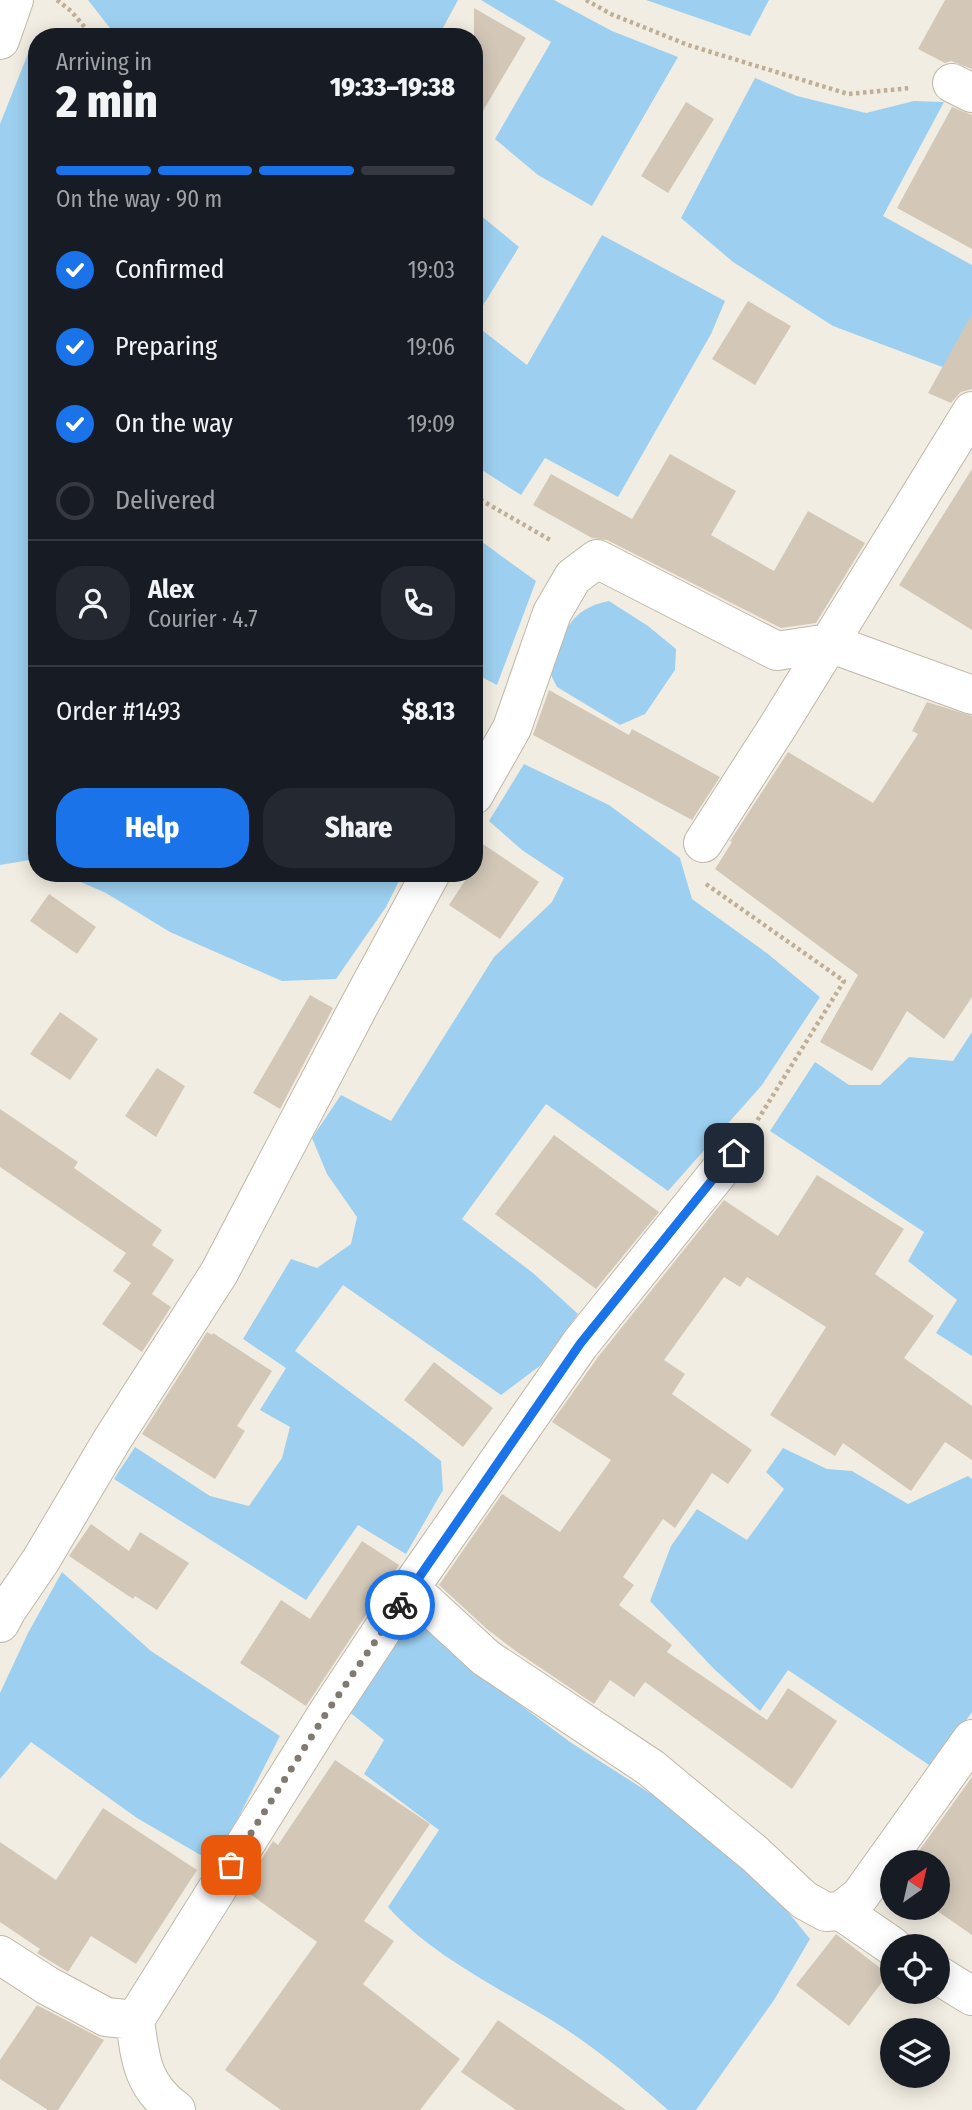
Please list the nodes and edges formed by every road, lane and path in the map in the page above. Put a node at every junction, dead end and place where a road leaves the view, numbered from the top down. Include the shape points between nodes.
1 (14, 0) edge
2 (57, 0) edge
3 (586, 0) edge
4 (85, 28) edge
5 (0, 40) edge
6 (962, 88) edge
7 (972, 411) edge
8 (483, 501) edge
9 (597, 559) junction
10 (830, 643) junction
11 (972, 695) edge
12 (483, 779) edge
13 (702, 844) joint
14 (426, 882) edge
15 (734, 1153) joint
16 (410, 1588) junction
17 (0, 1623) edge
18 (972, 1739) edge
19 (841, 1911) junction
20 (880, 1939) edge
21 (0, 1955) edge
22 (950, 1983) edge
23 (972, 1996) edge
24 (135, 2020) junction
25 (176, 2110) edge

1 - 5 street
2 - 4 path
3 - 6 path via 688,45 848,94
7 - 10 street
8 - 9 path via 567,549
9 - 10 street via 777,651
9 - 12 street via 573,577 552,613 512,728
10 - 11 street
10 - 13 street
13 - 15 path via 692,867 709,887 844,981
14 - 17 street via 219,1273
15 - 16 street via 580,1344
16 - 19 street via 486,1658 651,1768 804,1900 826,1912
16 - 24 street
18 - 19 street via 860,1896
19 - 20 street
21 - 24 street via 106,2017
22 - 23 street
24 - 25 street via 142,2068 165,2102

